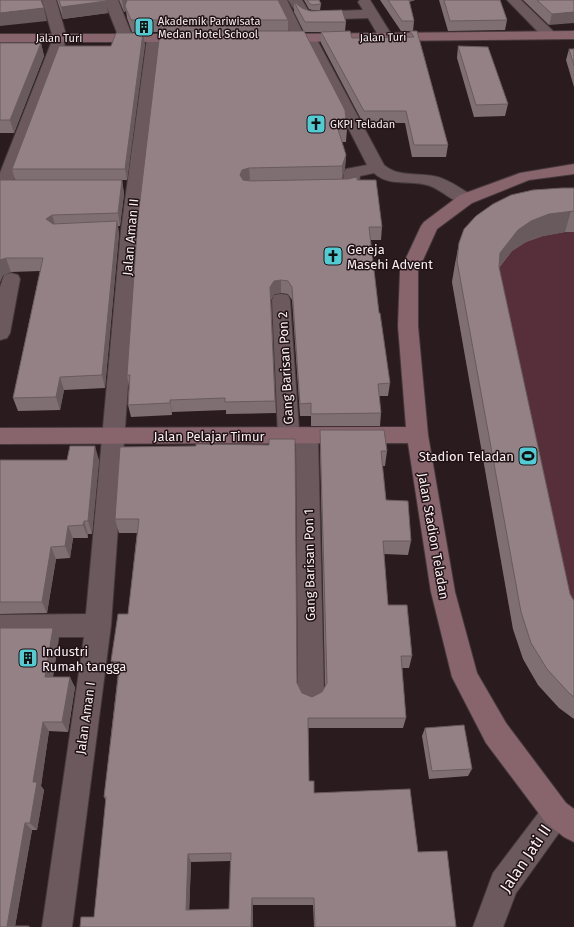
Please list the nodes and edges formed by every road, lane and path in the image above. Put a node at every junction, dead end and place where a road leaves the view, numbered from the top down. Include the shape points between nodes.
1 (49, 0) edge
2 (111, 0) edge
3 (280, 0) edge
4 (295, 0) edge
5 (364, 0) edge
6 (514, 0) edge
7 (372, 14) junction
8 (549, 35) junction
9 (574, 35) edge
10 (386, 37) junction
11 (0, 38) edge
12 (60, 38) junction
13 (126, 38) junction
14 (154, 38) junction
15 (200, 38) edge
16 (261, 38) edge
17 (304, 38) junction
18 (377, 168) junction
19 (574, 169) edge
20 (309, 186) edge
21 (7, 187) edge
22 (466, 199) junction
23 (11, 279) dead end
24 (281, 300) dead end
25 (0, 333) edge
26 (417, 435) junction
27 (0, 436) edge
28 (114, 436) junction
29 (298, 436) junction
30 (98, 625) junction
31 (0, 626) edge
32 (311, 694) dead end
33 (565, 820) edge
34 (56, 927) edge
35 (488, 927) edge

1 - 12 street
2 - 13 street
3 - 17 street
4 - 7 street via 303,13 310,16
5 - 7 street
6 - 8 street
7 - 10 street
8 - 9 street, Jalan Turi
8 - 10 street, Jalan Turi
10 - 17 street, Jalan Turi
11 - 12 street, Jalan Turi
12 - 13 street, Jalan Turi
12 - 21 street
13 - 14 street, Jalan Turi
14 - 15 street, Jalan Turi
14 - 28 street, Jalan Aman II via 127,187
16 - 17 street, Jalan Turi
17 - 18 street
18 - 20 street via 352,172 351,182 346,185
18 - 22 street via 391,177 433,181
19 - 22 street, Jalan Stadion Teladan via 526,176
22 - 26 street, Jalan Stadion Teladan via 430,226 409,270 408,326
23 - 25 street
24 - 29 street, Gang Barisan Pon 2
26 - 29 street, Jalan Pelajar Timur
26 - 33 street, Jalan Stadion Teladan via 443,592 466,677 496,733
27 - 28 street, Jalan Pelajar Timur
28 - 29 street, Jalan Pelajar Timur
28 - 30 street, Jalan Aman I
29 - 32 street, Gang Barisan Pon 1
30 - 31 street
30 - 34 street, Jalan Aman I
33 - 35 street, Jalan Jati II via 504,884

